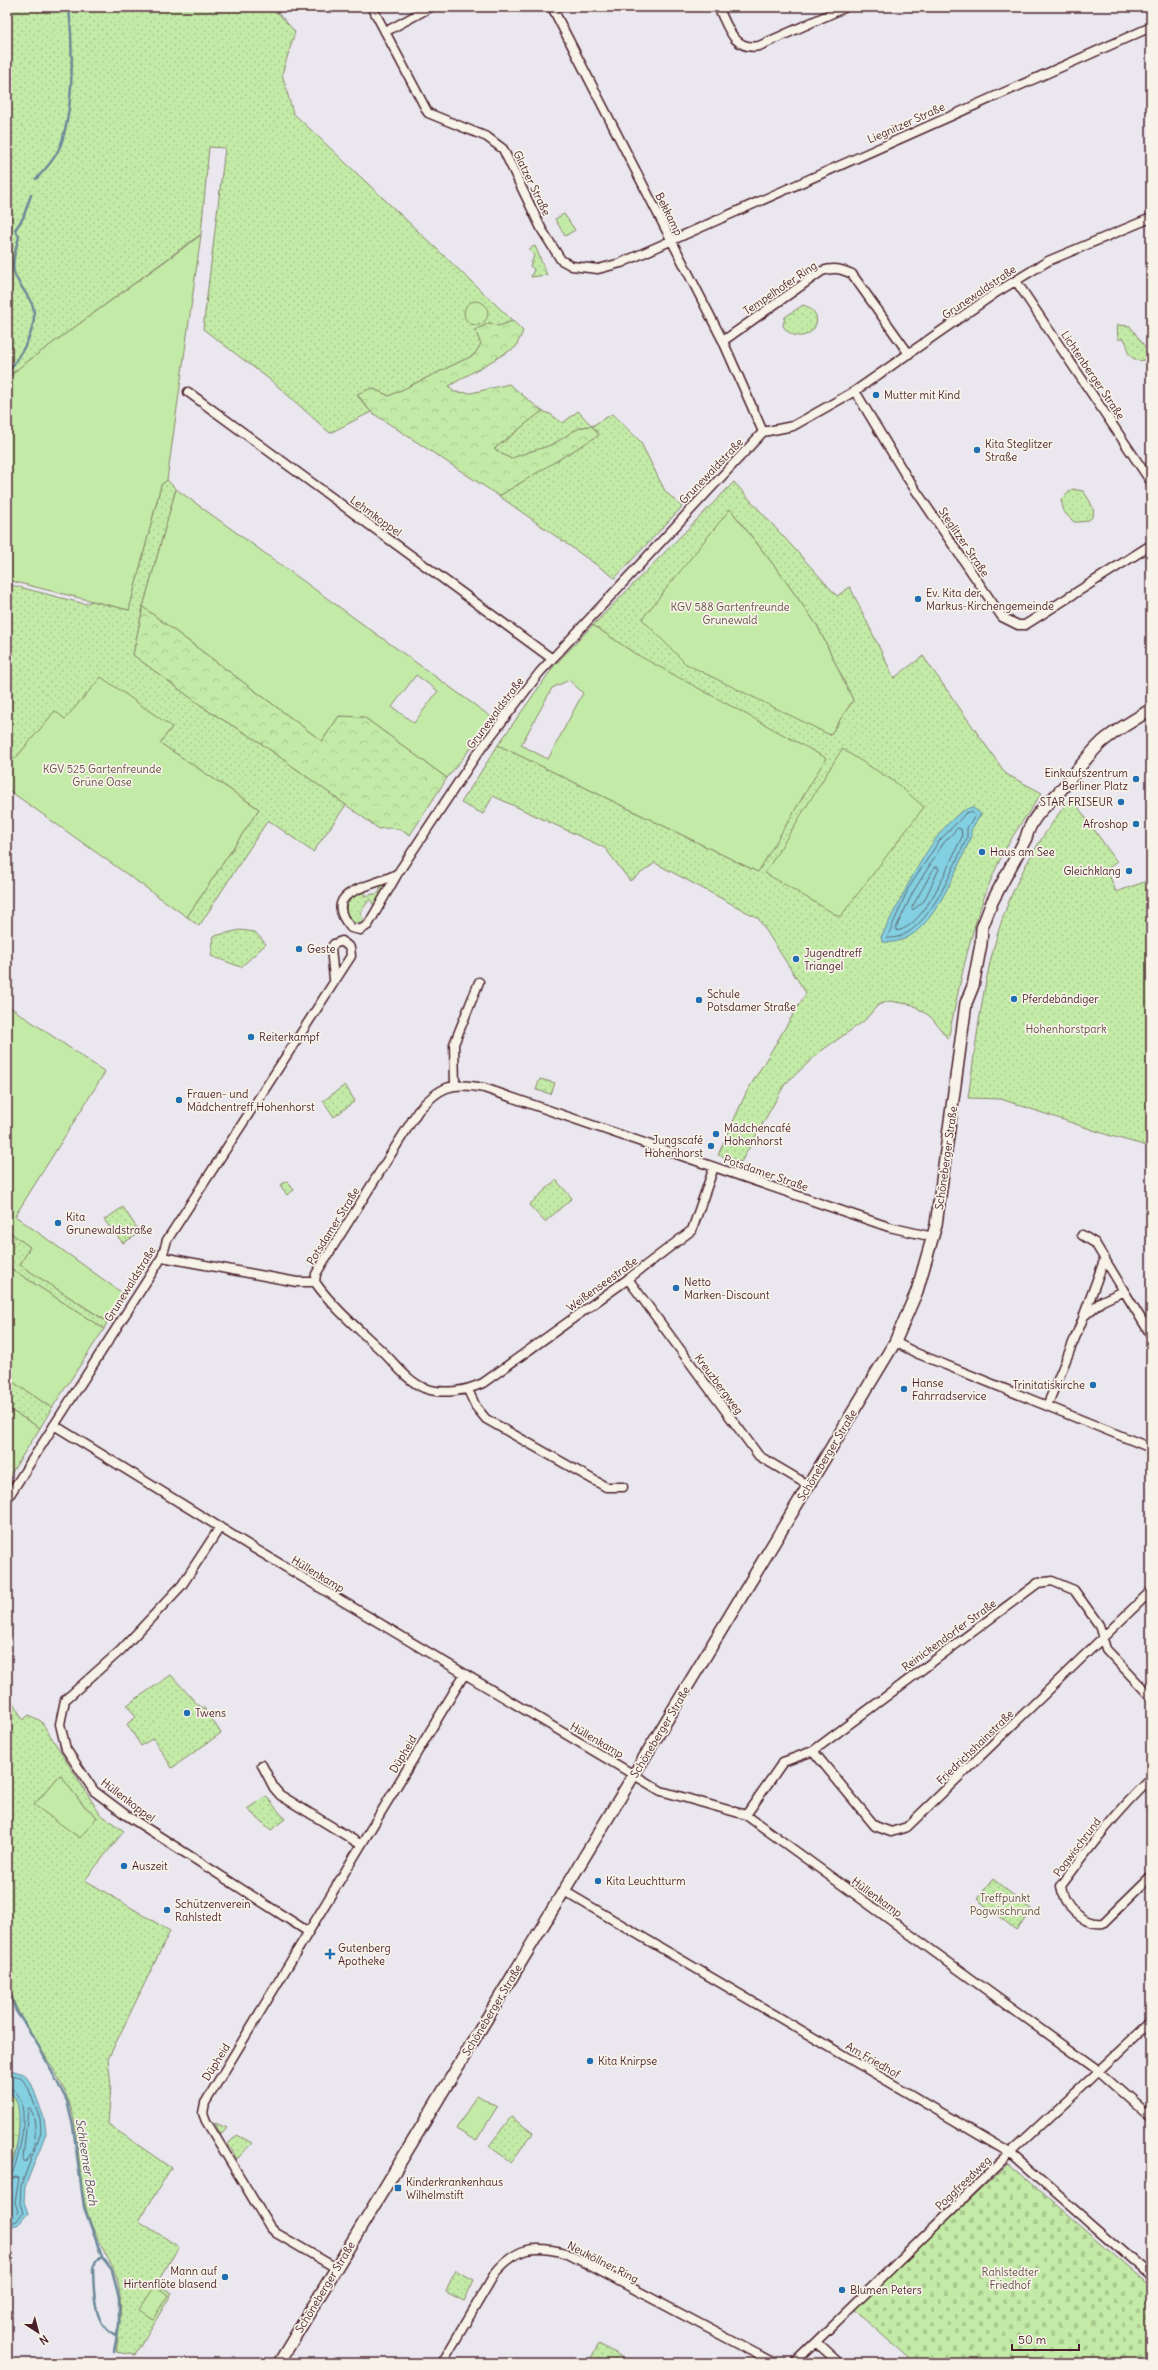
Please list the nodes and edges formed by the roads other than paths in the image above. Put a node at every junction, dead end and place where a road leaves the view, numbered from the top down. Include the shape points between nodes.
1 (372, 7) edge
2 (431, 7) edge
3 (552, 7) edge
4 (718, 7) edge
5 (846, 7) edge
6 (1151, 27) edge
7 (385, 32) junction
8 (1151, 218) edge
9 (670, 240) junction
10 (1016, 281) junction
11 (723, 341) junction
12 (909, 354) junction
13 (855, 391) junction
14 (188, 392) dead end
15 (763, 432) junction
16 (1151, 482) edge
17 (1151, 545) edge
18 (551, 658) junction
19 (1151, 709) edge
20 (398, 873) junction
21 (334, 979) dead end
22 (479, 982) dead end
23 (455, 1085) junction
24 (714, 1167) junction
25 (1082, 1235) dead end
26 (933, 1237) junction
27 (162, 1256) junction
28 (1105, 1258) junction
29 (628, 1279) junction
30 (315, 1282) junction
31 (1124, 1291) junction
32 (1084, 1316) junction
33 (1151, 1335) edge
34 (895, 1342) junction
35 (468, 1390) junction
36 (1047, 1406) junction
37 (54, 1425) junction
38 (1151, 1448) edge
39 (808, 1485) junction
40 (623, 1487) dead end
41 (7, 1499) edge
42 (220, 1527) junction
43 (1151, 1591) edge
44 (1104, 1636) junction
45 (464, 1675) junction
46 (1151, 1697) edge
47 (813, 1751) junction
48 (262, 1765) dead end
49 (634, 1774) junction
50 (1151, 1779) edge
51 (746, 1815) junction
52 (360, 1844) junction
53 (1151, 1876) edge
54 (564, 1891) junction
55 (308, 1931) junction
56 (1151, 2022) edge
57 (1098, 2071) junction
58 (1151, 2118) edge
59 (1010, 2153) junction
60 (336, 2268) junction
61 (1151, 2277) edge
62 (816, 2342) junction
63 (279, 2363) edge
64 (442, 2363) edge
65 (774, 2363) edge
66 (794, 2363) edge
67 (839, 2363) edge

1 - 7 street, Glatzer Straße
2 - 7 street
3 - 9 street, Bekkamp
4 - 5 street via 739,44 748,48 759,46
6 - 9 street, Liegnitzer Straße
7 - 9 street, Glatzer Straße via 428,113 487,137 503,149 542,230 561,260 572,266 598,269 621,263
8 - 10 street, Grunewaldstraße via 1048,261
9 - 11 street, Bekkamp
10 - 12 street, Grunewaldstraße
10 - 16 street, Lichtenberger Straße
11 - 12 street, Tempelhofer Ring via 822,271 841,268 852,274
11 - 15 street, Bekkamp
12 - 13 street, Grunewaldstraße
13 - 15 street, Grunewaldstraße via 793,426
13 - 17 street, Steglitzer Straße via 906,476 1002,617 1018,625 1025,625
14 - 18 street, Lehmkoppel
15 - 18 street, Grunewaldstraße
18 - 20 street, Grunewaldstraße via 494,730
19 - 26 street, Schöneberger Straße via 1132,722 1122,735 1085,768 1075,773 1058,792 1035,832 1026,838 1000,888 998,904 981,944 966,1003 943,1182
20 - 20 street, Grunewaldstraße via 355,889 344,900 341,912 351,928 360,930 368,925
21 - 27 street, Grunewaldstraße via 167,1240
22 - 23 street via 454,1044
23 - 24 street, Potsdamer Straße via 484,1088
23 - 30 street, Potsdamer Straße via 438,1091 418,1111 322,1264
24 - 26 street, Potsdamer Straße via 889,1227
24 - 29 street, Weißenseestraße via 692,1230
25 - 28 street via 1095,1243
26 - 34 street, Schöneberger Straße via 917,1291
27 - 30 street, Potsdamer Straße via 297,1282
27 - 37 street, Grunewaldstraße
28 - 31 street
28 - 32 street
29 - 35 street, Weißenseestraße via 483,1383
29 - 39 street, Kreuzbergweg via 759,1456
30 - 35 street, Weißenseestraße via 335,1306 407,1375 423,1387 436,1391
31 - 32 street via 1102,1302
31 - 33 street
32 - 36 street
34 - 36 street
34 - 39 street, Schöneberger Straße
35 - 40 street via 476,1407 486,1419 606,1487
36 - 38 street
37 - 41 street, Grunewaldstraße
37 - 42 street, Hüllenkamp
39 - 49 street, Schöneberger Straße
42 - 45 street, Hüllenkamp
42 - 55 street, Hüllenkoppel via 182,1585 121,1650 65,1700 60,1724 66,1749 94,1791 126,1815
43 - 44 street, Friedrichshainstraße
44 - 46 street, Reinickendorfer Straße via 1106,1649
44 - 47 street, Reinickendorfer Straße via 1074,1590 1052,1581 1038,1583
44 - 47 street, Friedrichshainstraße via 907,1827 891,1832 875,1826
45 - 49 street, Hüllenkamp
45 - 52 street, Düpheid
47 - 51 street, Reinickendorfer Straße via 783,1762
48 - 52 street via 280,1795
49 - 51 street, Hüllenkamp via 661,1790
49 - 54 street, Schöneberger Straße
50 - 53 street, Pogwischrund via 1109,1822 1088,1848 1061,1886 1062,1895 1066,1903 1087,1922 1093,1925 1103,1923
51 - 57 street, Hüllenkamp
52 - 55 street, Düpheid
54 - 59 street, Am Friedhof
54 - 60 street, Schöneberger Straße
55 - 60 street, Düpheid via 210,2093 204,2113 206,2121 270,2227
56 - 57 street, Poggfreedweg
57 - 58 street, Hüllenkamp
57 - 59 street, Poggfreedweg
59 - 61 street, Am Friedhof
59 - 62 street, Poggfreedweg
60 - 63 street, Schöneberger Straße
62 - 66 street, Poggfreedweg
62 - 67 street
64 - 65 street, Neuköllner Ring via 504,2262 525,2250 543,2247 566,2253

